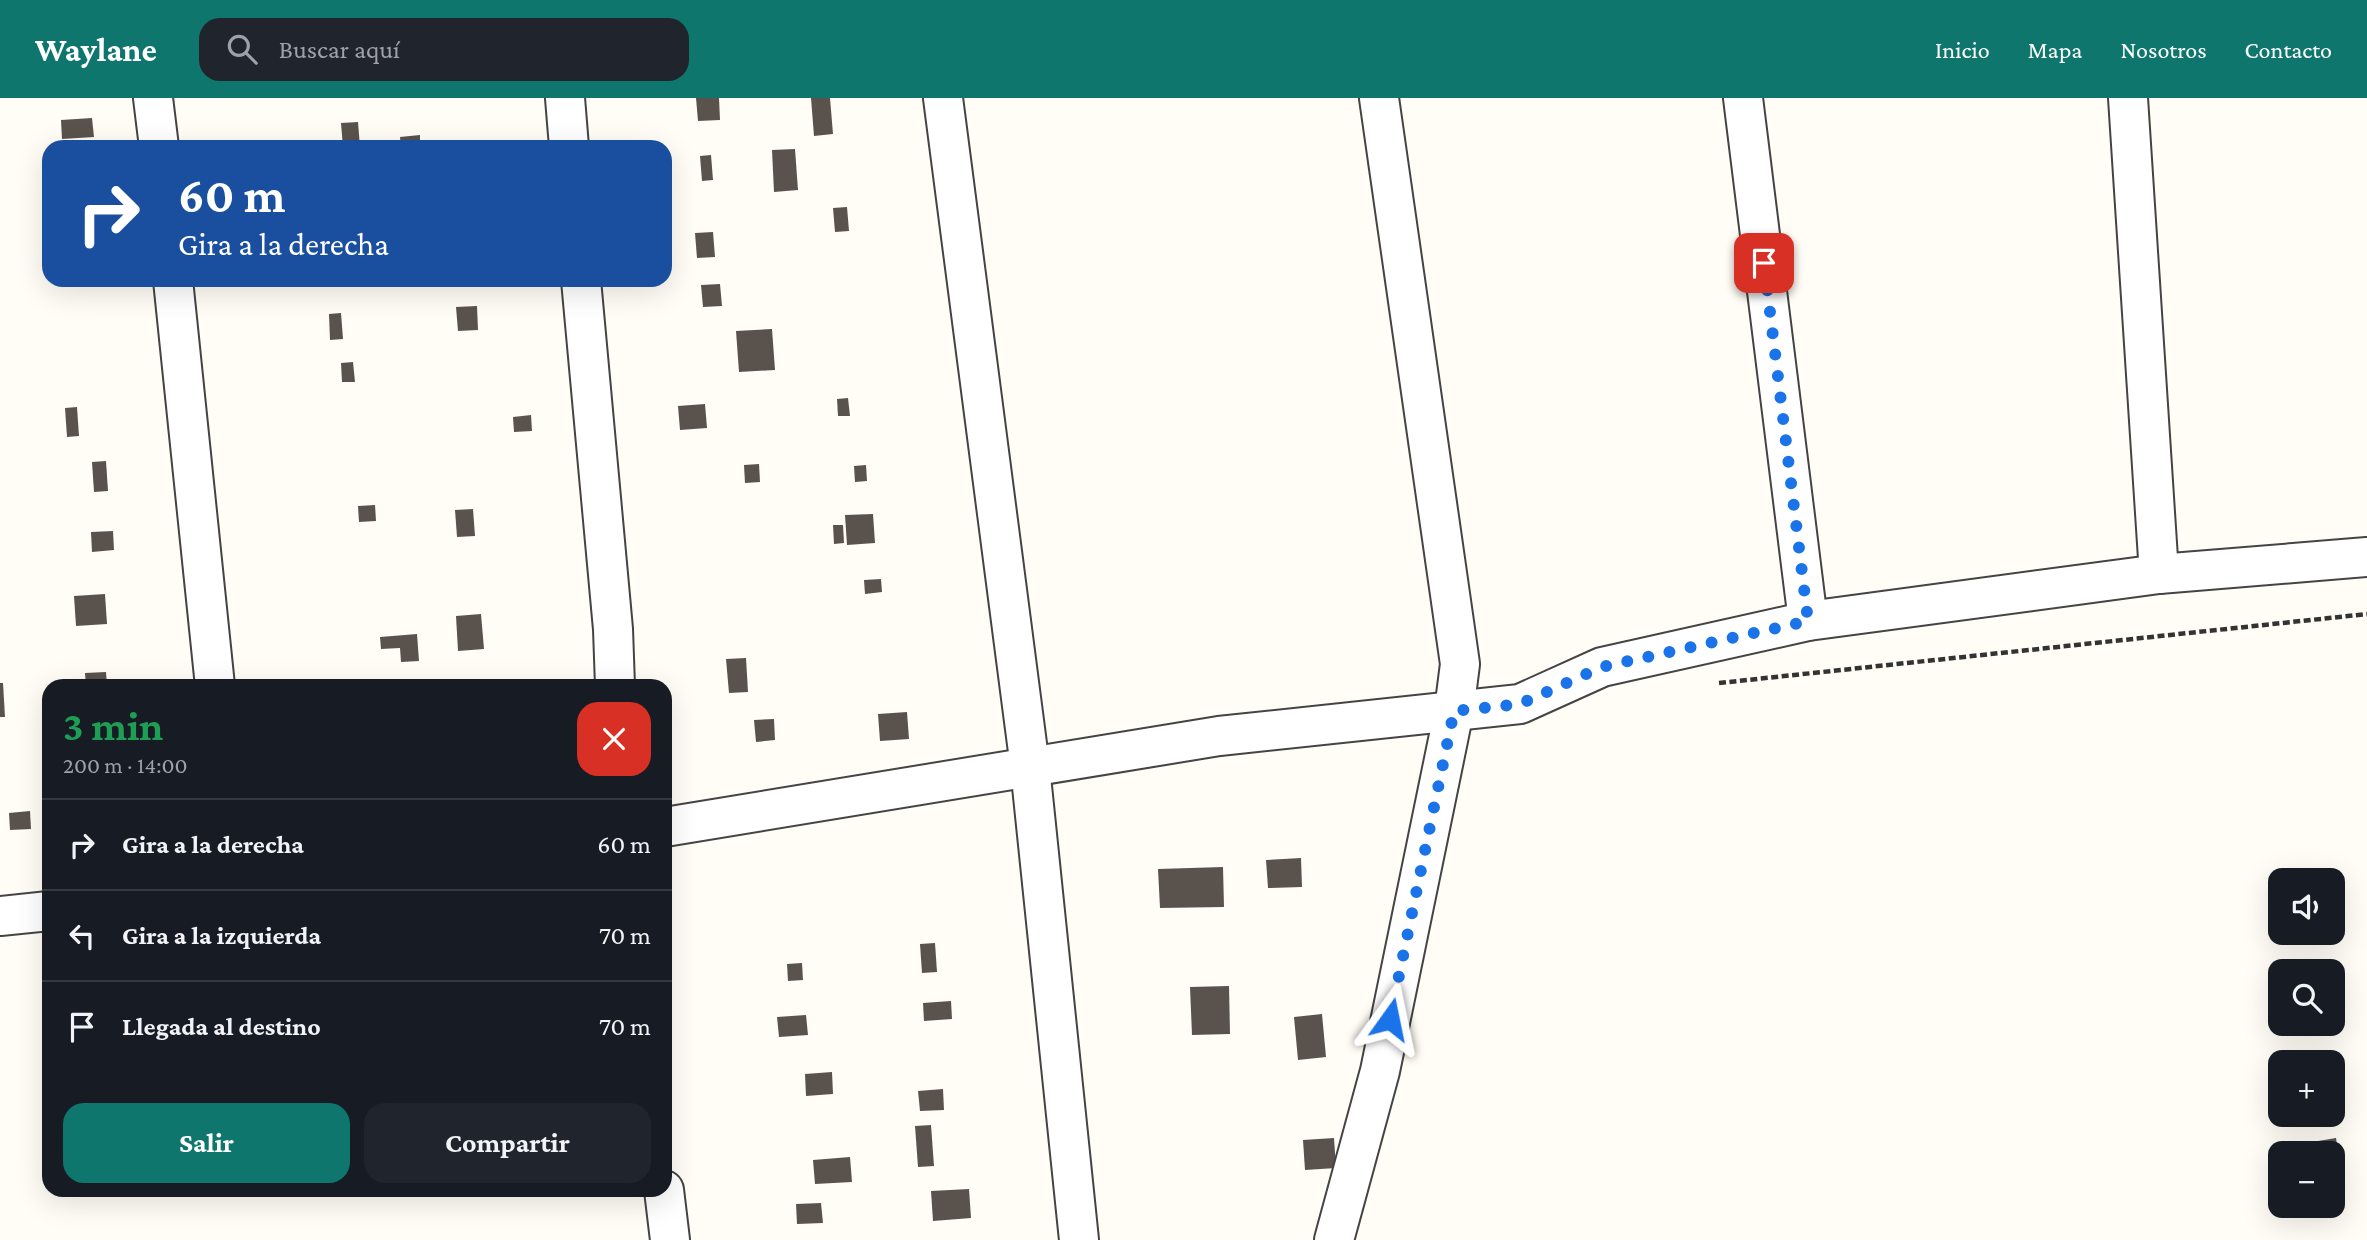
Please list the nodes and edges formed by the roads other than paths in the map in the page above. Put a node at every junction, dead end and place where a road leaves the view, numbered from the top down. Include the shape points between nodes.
1 (153, 98) edge
2 (565, 98) edge
3 (943, 98) edge
4 (1379, 98) edge
5 (1743, 98) edge
6 (2127, 98) edge
7 (158, 140) edge
8 (568, 140) edge
9 (174, 287) edge
10 (582, 287) edge
11 (2367, 557) edge
12 (2159, 574) junction
13 (1808, 621) junction
14 (214, 679) edge
15 (615, 679) edge
16 (1454, 711) junction
17 (1030, 767) junction
18 (672, 826) edge
19 (42, 912) edge
20 (0, 916) edge
21 (665, 1197) edge
22 (670, 1240) edge
23 (1079, 1240) edge
24 (1334, 1240) edge

1 - 7 street
2 - 8 street
3 - 17 street
4 - 16 street via 1460,664
5 - 13 street
6 - 12 street
9 - 14 street
10 - 15 street
11 - 12 street
12 - 13 street
13 - 16 street via 1602,667 1520,704
16 - 17 street via 1219,736
16 - 24 street via 1380,1071
17 - 18 street
17 - 23 street
19 - 20 street
21 - 22 street

